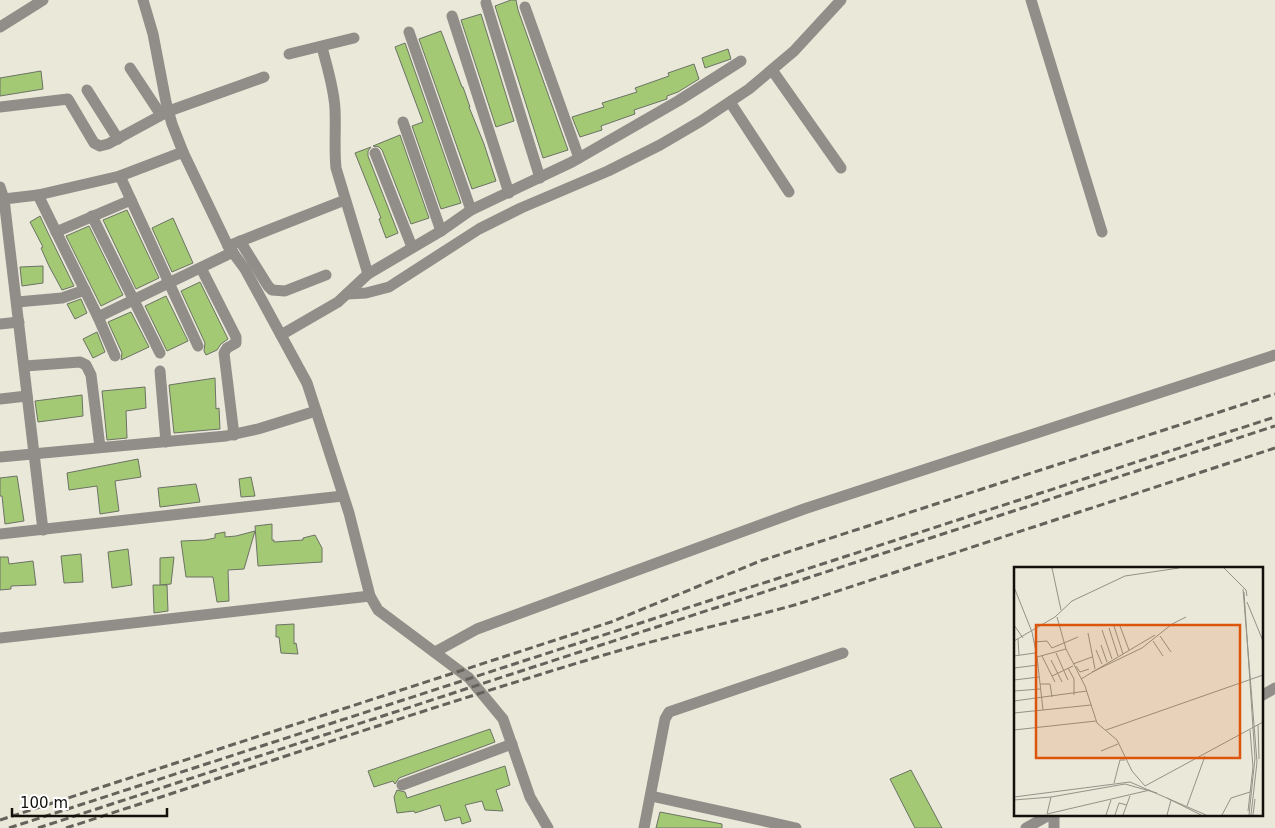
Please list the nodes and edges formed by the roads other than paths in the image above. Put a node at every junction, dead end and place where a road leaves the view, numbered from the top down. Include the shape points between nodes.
1 (43, 0) edge
2 (143, 0) edge
3 (841, 0) edge
4 (1031, 0) edge
5 (486, 3) dead end
6 (525, 7) dead end
7 (452, 16) dead end
8 (0, 27) edge
9 (409, 32) dead end
10 (354, 38) dead end
11 (322, 47) junction
12 (289, 54) dead end
13 (741, 61) dead end
14 (130, 68) dead end
15 (772, 70) junction
16 (264, 77) dead end
17 (87, 90) dead end
18 (730, 102) junction
19 (0, 107) edge
20 (165, 113) junction
21 (403, 122) dead end
22 (118, 139) junction
23 (183, 152) junction
24 (375, 153) dead end
25 (579, 158) junction
26 (841, 168) dead end
27 (120, 176) junction
28 (540, 178) junction
29 (0, 187) edge
30 (789, 192) dead end
31 (509, 193) junction
32 (38, 195) junction
33 (4, 199) junction
34 (131, 200) junction
35 (345, 200) junction
36 (471, 210) junction
37 (92, 216) junction
38 (440, 231) junction
39 (56, 232) junction
40 (1102, 232) dead end
41 (240, 241) junction
42 (412, 247) junction
43 (231, 249) junction
44 (5, 251) edge
45 (201, 268) junction
46 (368, 274) junction
47 (326, 275) dead end
48 (169, 284) junction
49 (85, 290) junction
50 (347, 294) junction
51 (133, 301) junction
52 (17, 302) junction
53 (98, 316) junction
54 (19, 322) junction
55 (0, 324) edge
56 (281, 335) junction
57 (198, 346) dead end
58 (160, 353) dead end
59 (1275, 355) edge
60 (115, 356) dead end
61 (24, 366) junction
62 (160, 371) dead end
63 (27, 396) junction
64 (0, 399) edge
65 (316, 411) junction
66 (234, 434) junction
67 (166, 442) junction
68 (100, 447) junction
69 (35, 452) junction
70 (0, 457) edge
71 (343, 496) junction
72 (43, 530) junction
73 (0, 534) edge
74 (370, 596) junction
75 (0, 638) edge
76 (435, 652) junction
77 (842, 653) dead end
78 (1275, 688) edge
79 (1262, 695) edge
80 (512, 744) junction
81 (402, 785) dead end
82 (651, 796) junction
83 (1049, 816) edge
84 (548, 828) edge
85 (644, 828) edge
86 (796, 828) edge
87 (1026, 828) edge

1 - 8 street
2 - 20 street via 153,34
3 - 15 street
4 - 40 street
5 - 28 street
6 - 25 street
7 - 31 street
9 - 36 street
10 - 11 street
11 - 12 street
11 - 35 street via 335,107 336,168
13 - 25 street
14 - 20 street
15 - 18 street
15 - 26 street
16 - 20 street
17 - 22 street
18 - 30 street
18 - 50 street via 660,145 479,228 389,287
19 - 22 street via 66,98 97,145 104,146
20 - 22 street
20 - 23 street
21 - 38 street
23 - 27 street
23 - 43 street
24 - 42 street
25 - 28 street
27 - 32 street
27 - 34 street
28 - 31 street
29 - 33 street
31 - 36 street
32 - 33 street
32 - 39 street
33 - 44 street
34 - 37 street
34 - 48 street
35 - 41 street
35 - 46 street
36 - 38 street
37 - 39 street
37 - 51 street
38 - 42 street
39 - 49 street
41 - 43 street
41 - 47 street via 272,290 285,291
42 - 46 street
43 - 45 street
43 - 56 street
44 - 52 street
45 - 48 street
45 - 66 street via 236,337 236,342 224,353
46 - 50 street
48 - 51 street
48 - 57 street
49 - 52 street via 62,298
49 - 53 street
50 - 56 street
51 - 53 street
51 - 58 street
52 - 54 street
53 - 60 street
54 - 55 street
54 - 61 street
56 - 65 street via 307,383
59 - 76 street via 804,509 477,629
61 - 63 street
61 - 68 street via 80,362 86,365 91,375
62 - 67 street
63 - 64 street
63 - 69 street
65 - 66 street
65 - 71 street
66 - 67 street
67 - 68 street
68 - 69 street
69 - 70 street
69 - 72 street
71 - 72 street
71 - 74 street
72 - 73 street
74 - 75 street
74 - 76 street via 378,610
76 - 80 street via 468,678 503,719
77 - 82 street via 669,712
78 - 79 street
80 - 81 street
80 - 84 street via 530,797
82 - 85 street
82 - 86 street
83 - 87 street

